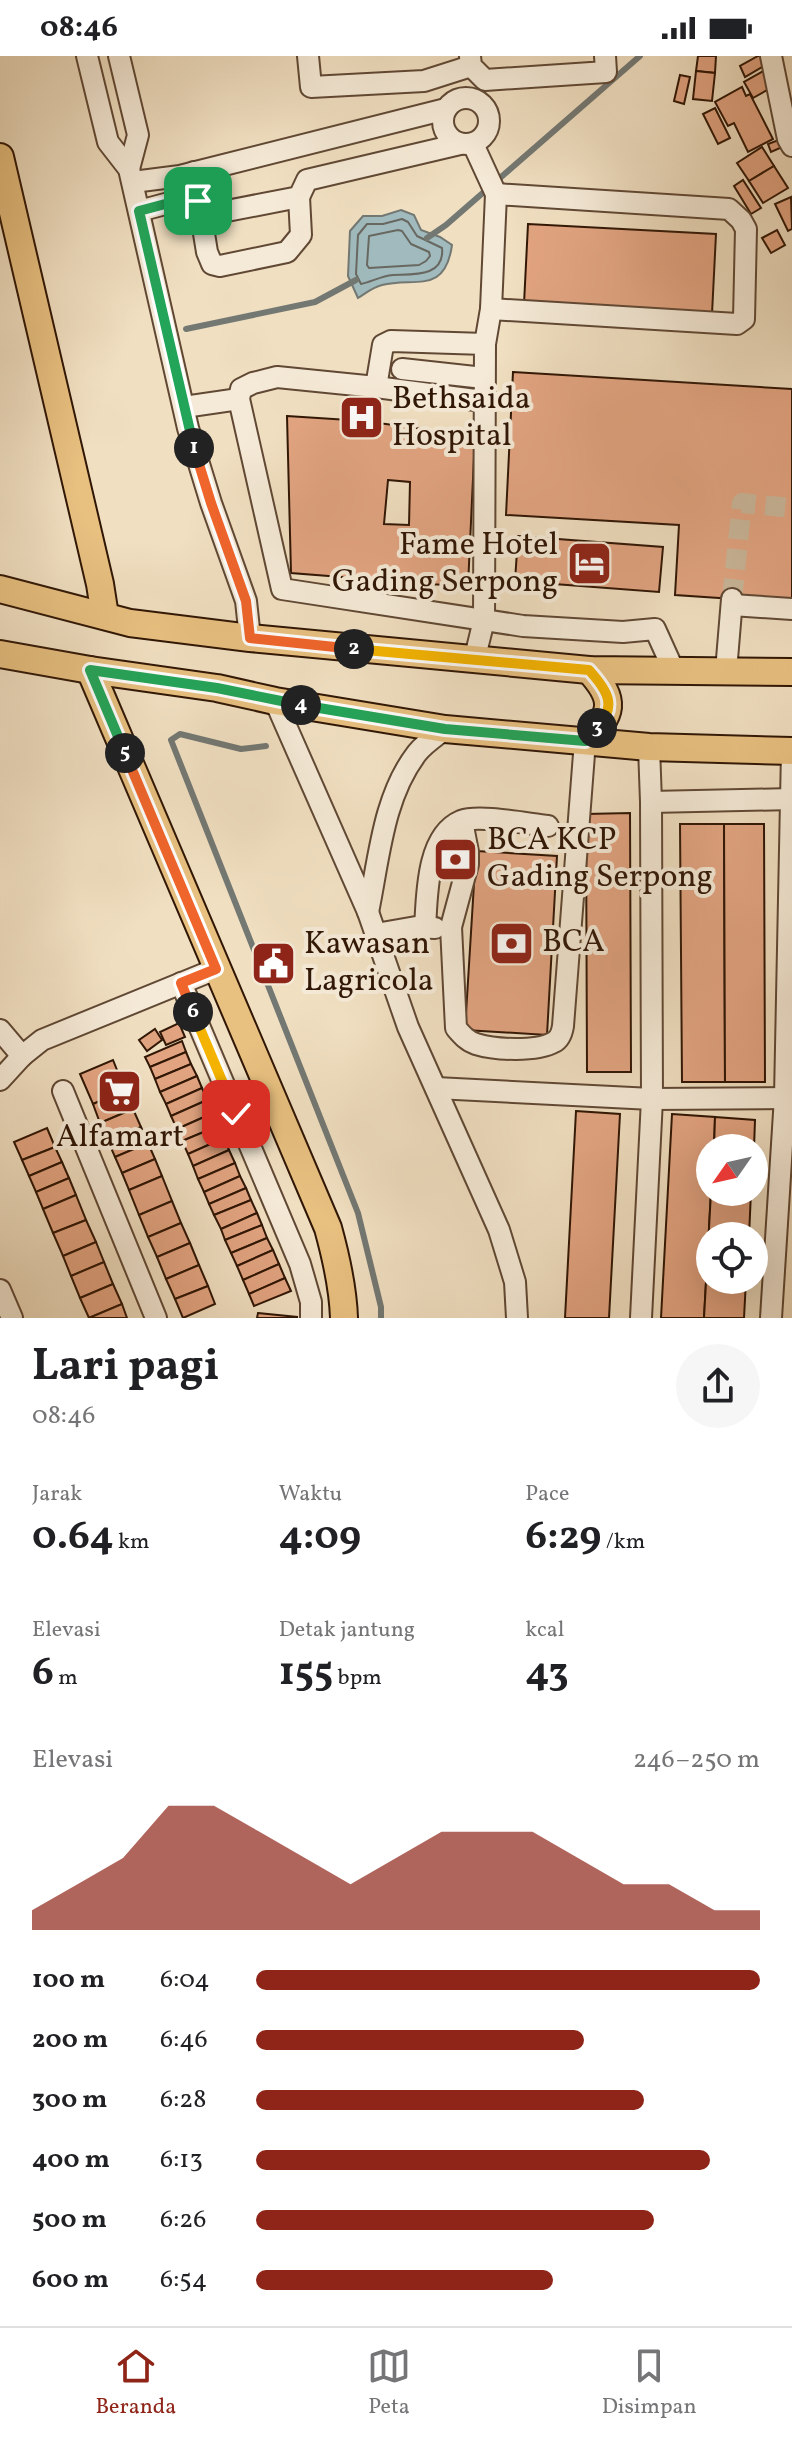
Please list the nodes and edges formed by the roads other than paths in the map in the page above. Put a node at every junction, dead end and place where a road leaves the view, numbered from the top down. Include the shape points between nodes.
1 (87, 56) edge
2 (119, 56) edge
3 (308, 56) edge
4 (605, 56) edge
5 (771, 56) edge
6 (468, 64) edge
7 (439, 66) edge
8 (456, 103) junction
9 (467, 144) junction
10 (792, 146) edge
11 (0, 157) edge
12 (194, 172) junction
13 (131, 175) junction
14 (496, 194) junction
15 (299, 197) junction
16 (199, 208) junction
17 (139, 211) junction
18 (491, 309) junction
19 (485, 344) junction
20 (381, 355) junction
21 (460, 361) dead end
22 (402, 369) dead end
23 (484, 378) junction
24 (376, 387) junction
25 (239, 399) junction
26 (483, 401) junction
27 (184, 407) junction
28 (0, 589) edge
29 (792, 609) edge
30 (118, 620) junction
31 (484, 620) junction
32 (250, 638) junction
33 (0, 654) edge
34 (474, 661) junction
35 (90, 670) junction
36 (589, 670) junction
37 (674, 671) junction
38 (726, 671) junction
39 (792, 672) edge
40 (275, 701) junction
41 (445, 729) junction
42 (585, 741) junction
43 (649, 747) junction
44 (792, 751) edge
45 (791, 799) edge
46 (651, 802) junction
47 (462, 821) junction
48 (548, 826) dead end
49 (368, 912) junction
50 (451, 927) junction
51 (425, 929) junction
52 (376, 934) junction
53 (216, 969) junction
54 (181, 983) junction
55 (0, 1030) edge
56 (22, 1056) junction
57 (0, 1080) edge
58 (436, 1088) junction
59 (63, 1091) dead end
60 (788, 1098) edge
61 (652, 1099) junction
62 (0, 1290) edge
63 (12, 1318) edge
64 (156, 1318) edge
65 (311, 1318) edge
66 (344, 1318) edge
67 (517, 1318) edge
68 (641, 1318) edge
69 (771, 1318) edge

1 - 13 street via 108,142
2 - 13 street via 138,135
3 - 7 street via 311,87 424,81
4 - 6 street via 606,72 485,80
5 - 10 street
6 - 7 street
6 - 8 street
7 - 8 street
8 - 9 street via 442,124 449,138
8 - 9 street via 476,100 487,109 490,123 485,136
8 - 12 street
9 - 14 street
9 - 15 street via 307,180
11 - 30 main road via 100,584
12 - 13 street
12 - 16 street
13 - 17 street
14 - 18 street
14 - 18 street via 729,209 746,229 744,319 737,324
15 - 16 street
15 - 16 street via 301,235 287,252 220,266 212,264
16 - 17 street via 169,203
17 - 27 street
18 - 19 street
19 - 20 street via 395,339 383,345
19 - 23 street
20 - 21 street
20 - 24 street
22 - 23 street
23 - 26 street
24 - 25 street via 277,377 241,389
24 - 26 street
25 - 27 street
25 - 31 street via 282,589
26 - 31 street
27 - 32 street via 246,601
28 - 30 main road
29 - 38 street via 732,602
30 - 32 main road
31 - 34 street
31 - 37 street via 623,632 655,629
32 - 34 main road
33 - 35 main road
34 - 36 main road
35 - 40 main road
35 - 53 main road
36 - 37 main road
36 - 42 main road via 602,684 610,709
37 - 38 main road
38 - 39 main road
40 - 41 main road
40 - 49 street
41 - 42 main road
41 - 49 street via 418,751 398,785
42 - 43 main road
42 - 50 street via 563,1026 556,1042 500,1049 463,1036 456,1028
43 - 44 main road
43 - 46 street
44 - 45 street
45 - 46 street
45 - 60 street
46 - 61 street
47 - 48 street
47 - 50 street via 468,864
47 - 51 street via 443,836 434,857
49 - 52 street
50 - 51 street
51 - 52 street
52 - 58 street
53 - 54 street
53 - 66 main road via 328,1228
54 - 56 street via 42,1040
54 - 65 street via 300,1264
55 - 56 street
56 - 57 street
58 - 61 street
58 - 67 street via 499,1230 515,1282
59 - 64 street
60 - 61 street
60 - 69 street
61 - 68 street
62 - 63 street

